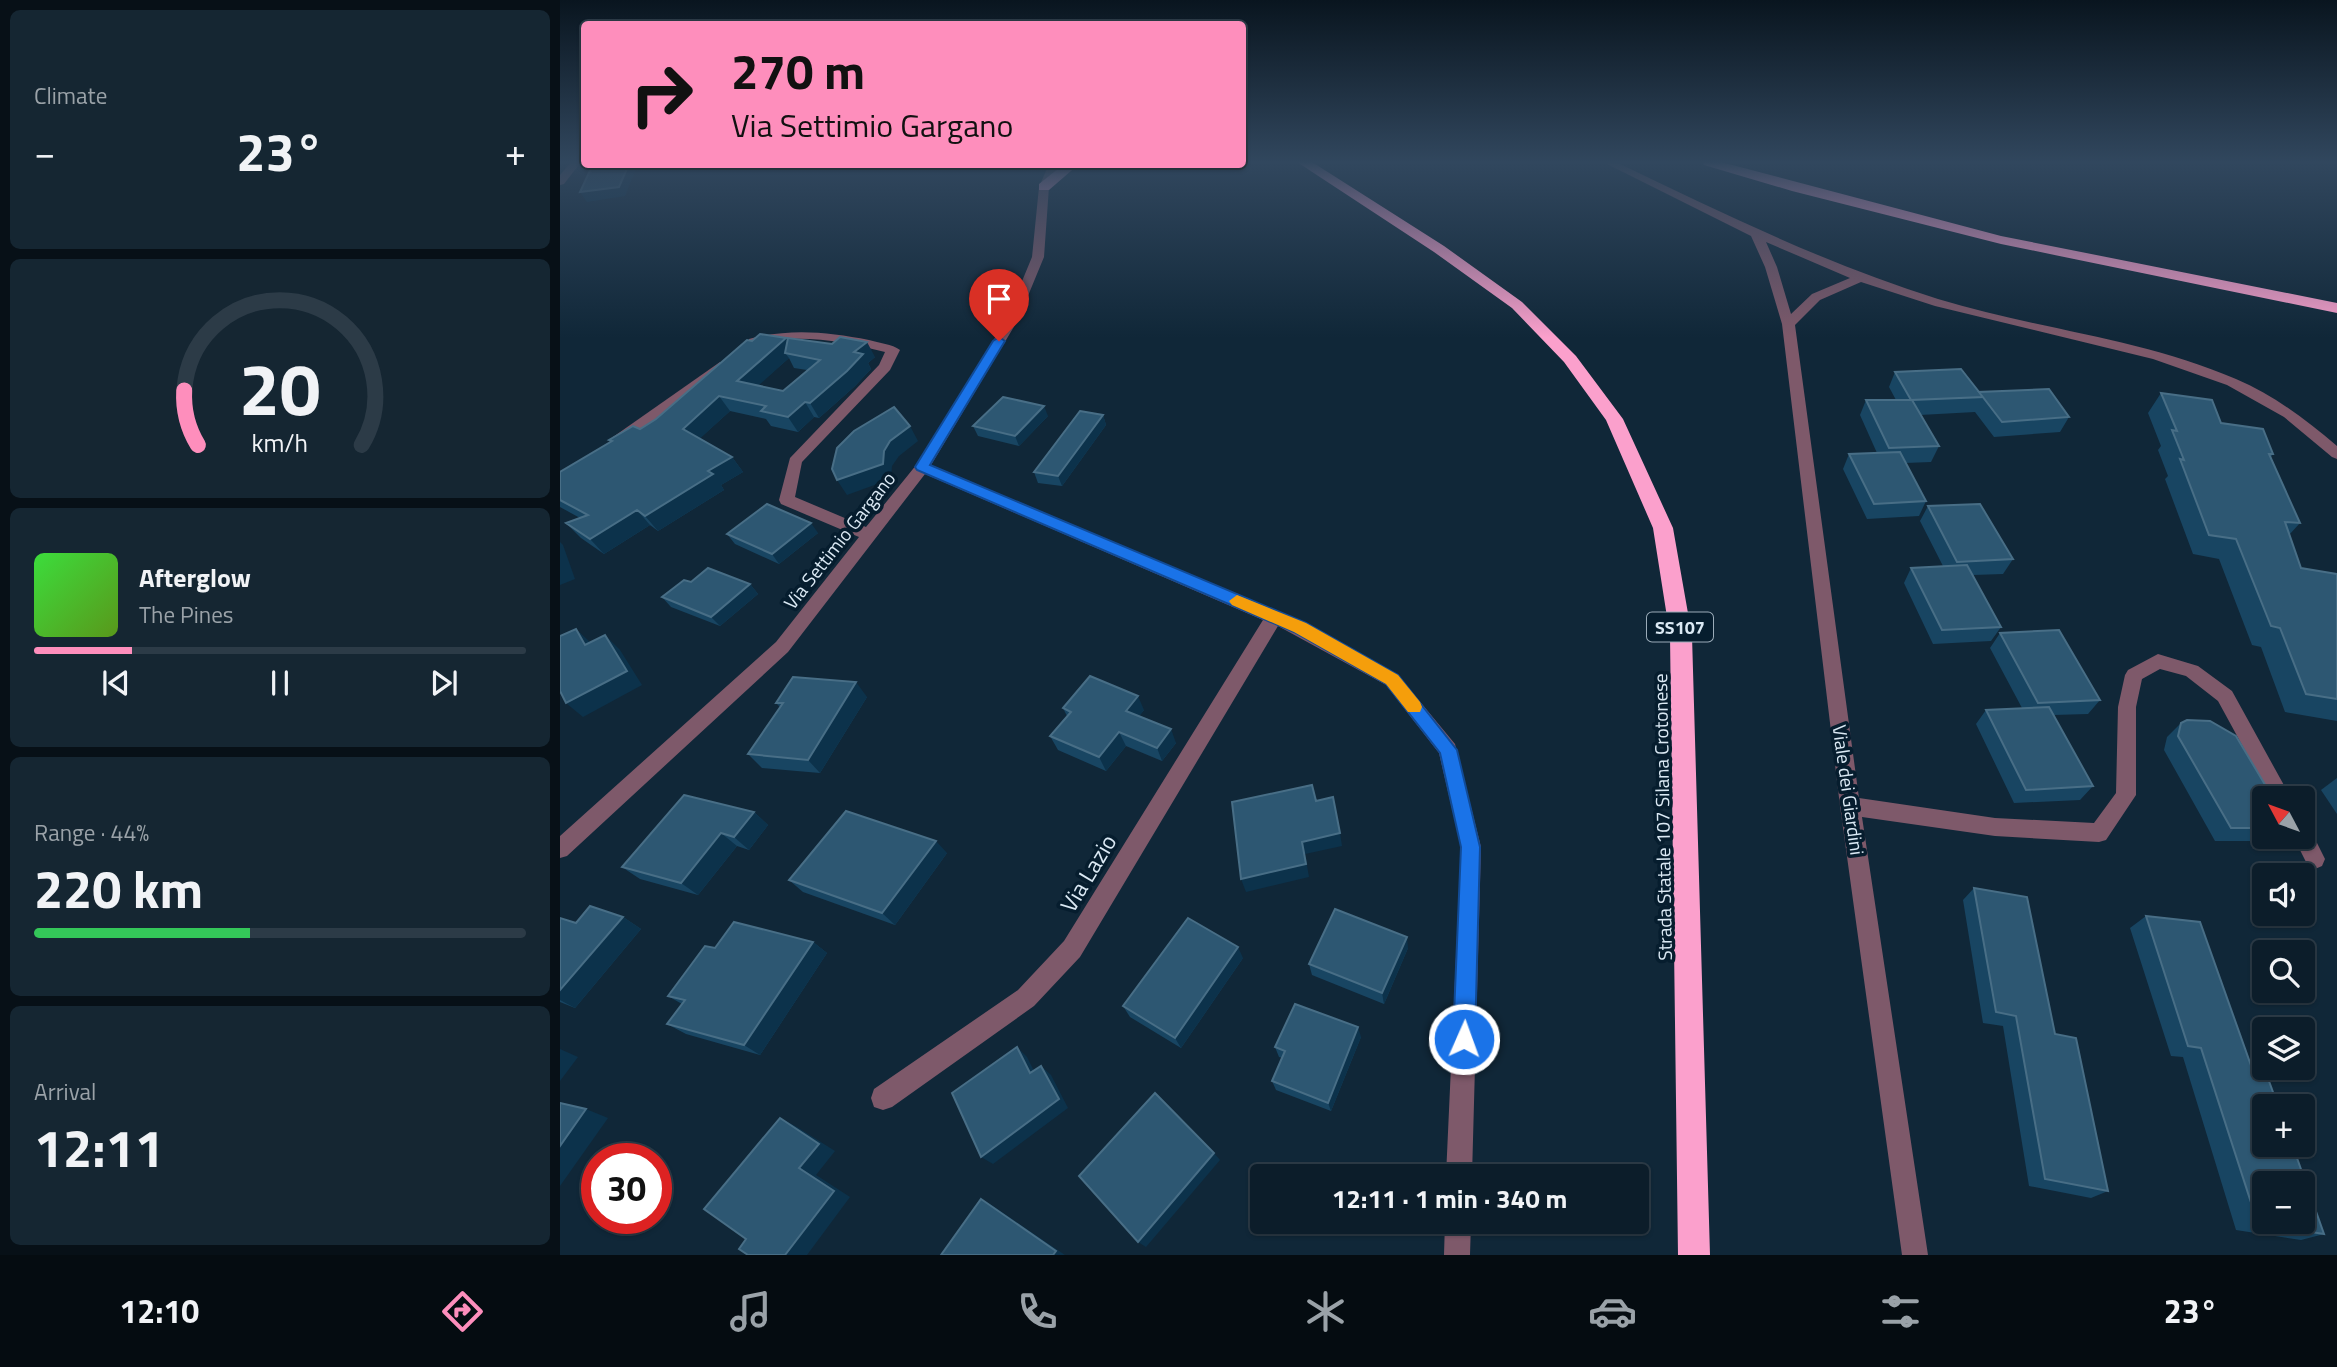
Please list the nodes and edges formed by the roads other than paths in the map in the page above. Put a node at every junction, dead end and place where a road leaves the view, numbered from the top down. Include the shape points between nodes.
1 (1041, 221) edge
2 (1395, 221) edge
3 (1728, 221) edge
4 (1925, 221) edge
5 (1983, 221) edge
6 (1756, 234) junction
7 (1860, 278) junction
8 (2337, 294) edge
9 (2337, 308) edge
10 (1788, 324) junction
11 (603, 451) edge
12 (2337, 454) edge
13 (922, 467) junction
14 (869, 535) junction
15 (1275, 617) junction
16 (2274, 786) edge
17 (1850, 806) junction
18 (560, 849) edge
19 (2310, 849) edge
20 (2315, 859) dead end
21 (883, 1098) dead end
22 (1459, 1164) edge
23 (1458, 1234) edge
24 (1457, 1255) edge
25 (1694, 1255) edge
26 (1915, 1255) edge

1 - 13 street, Via Settimio Gargano via 1038,257 1012,320
2 - 25 highway, Strada Statale 107 Silana Crotonese / SS107 via 1517,305 1570,359 1614,419 1663,528 1681,636
3 - 6 street
4 - 9 highway
5 - 8 highway
6 - 7 street
6 - 10 street, Viale dei Giardini
7 - 10 street via 1816,297
7 - 12 street via 1939,303 2158,356 2232,382 2289,414
10 - 17 street, Viale dei Giardini
11 - 14 street via 755,341 786,334 893,350 885,367 795,461 787,500
13 - 14 street, Via Settimio Gargano
13 - 15 street
14 - 18 street, Via Settimio Gargano via 782,647
15 - 21 street, Via Lazio via 1072,949 1026,998
15 - 22 street via 1392,680 1448,750 1471,847
16 - 17 street via 2225,696 2192,671 2158,661 2134,675 2127,707 2126,795 2099,833 1995,827
17 - 26 street, Viale dei Giardini
19 - 20 street
23 - 24 street

